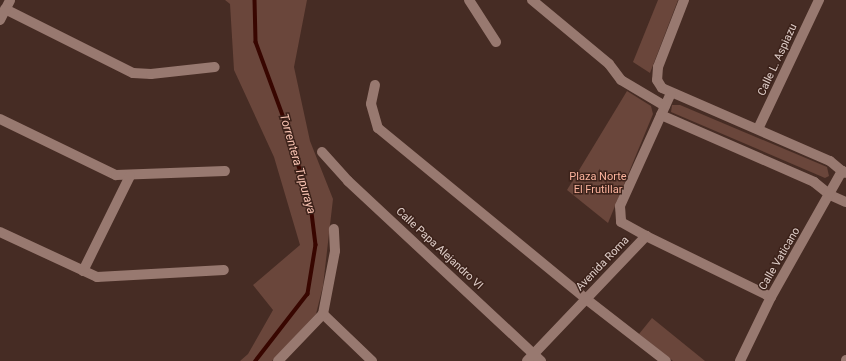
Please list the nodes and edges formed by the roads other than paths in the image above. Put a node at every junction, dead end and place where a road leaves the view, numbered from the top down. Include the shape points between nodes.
1 (469, 0) edge
2 (532, 0) edge
3 (684, 0) edge
4 (820, 0) edge
5 (8, 4) edge
6 (0, 20) edge
7 (496, 42) dead end
8 (215, 67) dead end
9 (375, 85) dead end
10 (671, 93) junction
11 (663, 111) junction
12 (0, 119) edge
13 (758, 129) junction
14 (322, 152) dead end
15 (225, 171) dead end
16 (844, 172) edge
17 (130, 176) junction
18 (830, 195) junction
19 (846, 202) edge
20 (334, 229) dead end
21 (0, 232) edge
22 (646, 236) junction
23 (224, 270) dead end
24 (83, 271) junction
25 (771, 297) junction
26 (586, 299) junction
27 (323, 314) junction
28 (534, 359) edge
29 (278, 361) edge
30 (372, 361) edge
31 (666, 361) edge
32 (740, 361) edge

1 - 7 street
2 - 11 street via 609,64 621,80
3 - 10 street via 658,67 660,84
4 - 13 street, Calle L. Aspiazu
5 - 6 street
5 - 8 street via 133,73 151,74
9 - 26 street via 371,104 378,128
10 - 11 street, Avenida Roma
10 - 13 street
11 - 18 street via 814,182
11 - 22 street, Avenida Roma via 619,210 625,225
12 - 17 street via 116,175
13 - 16 street via 830,161
14 - 28 street, Calle Papa Alejandro VI
15 - 17 street
16 - 18 street, Calle Vaticano
17 - 24 street
18 - 19 street
18 - 25 street, Calle Vaticano
20 - 27 street via 335,251
21 - 24 street
22 - 25 street
22 - 26 street, Avenida Roma
23 - 24 street via 97,277
25 - 32 street, Calle Vaticano
26 - 28 street, Avenida Roma
26 - 31 street
27 - 29 street
27 - 30 street

